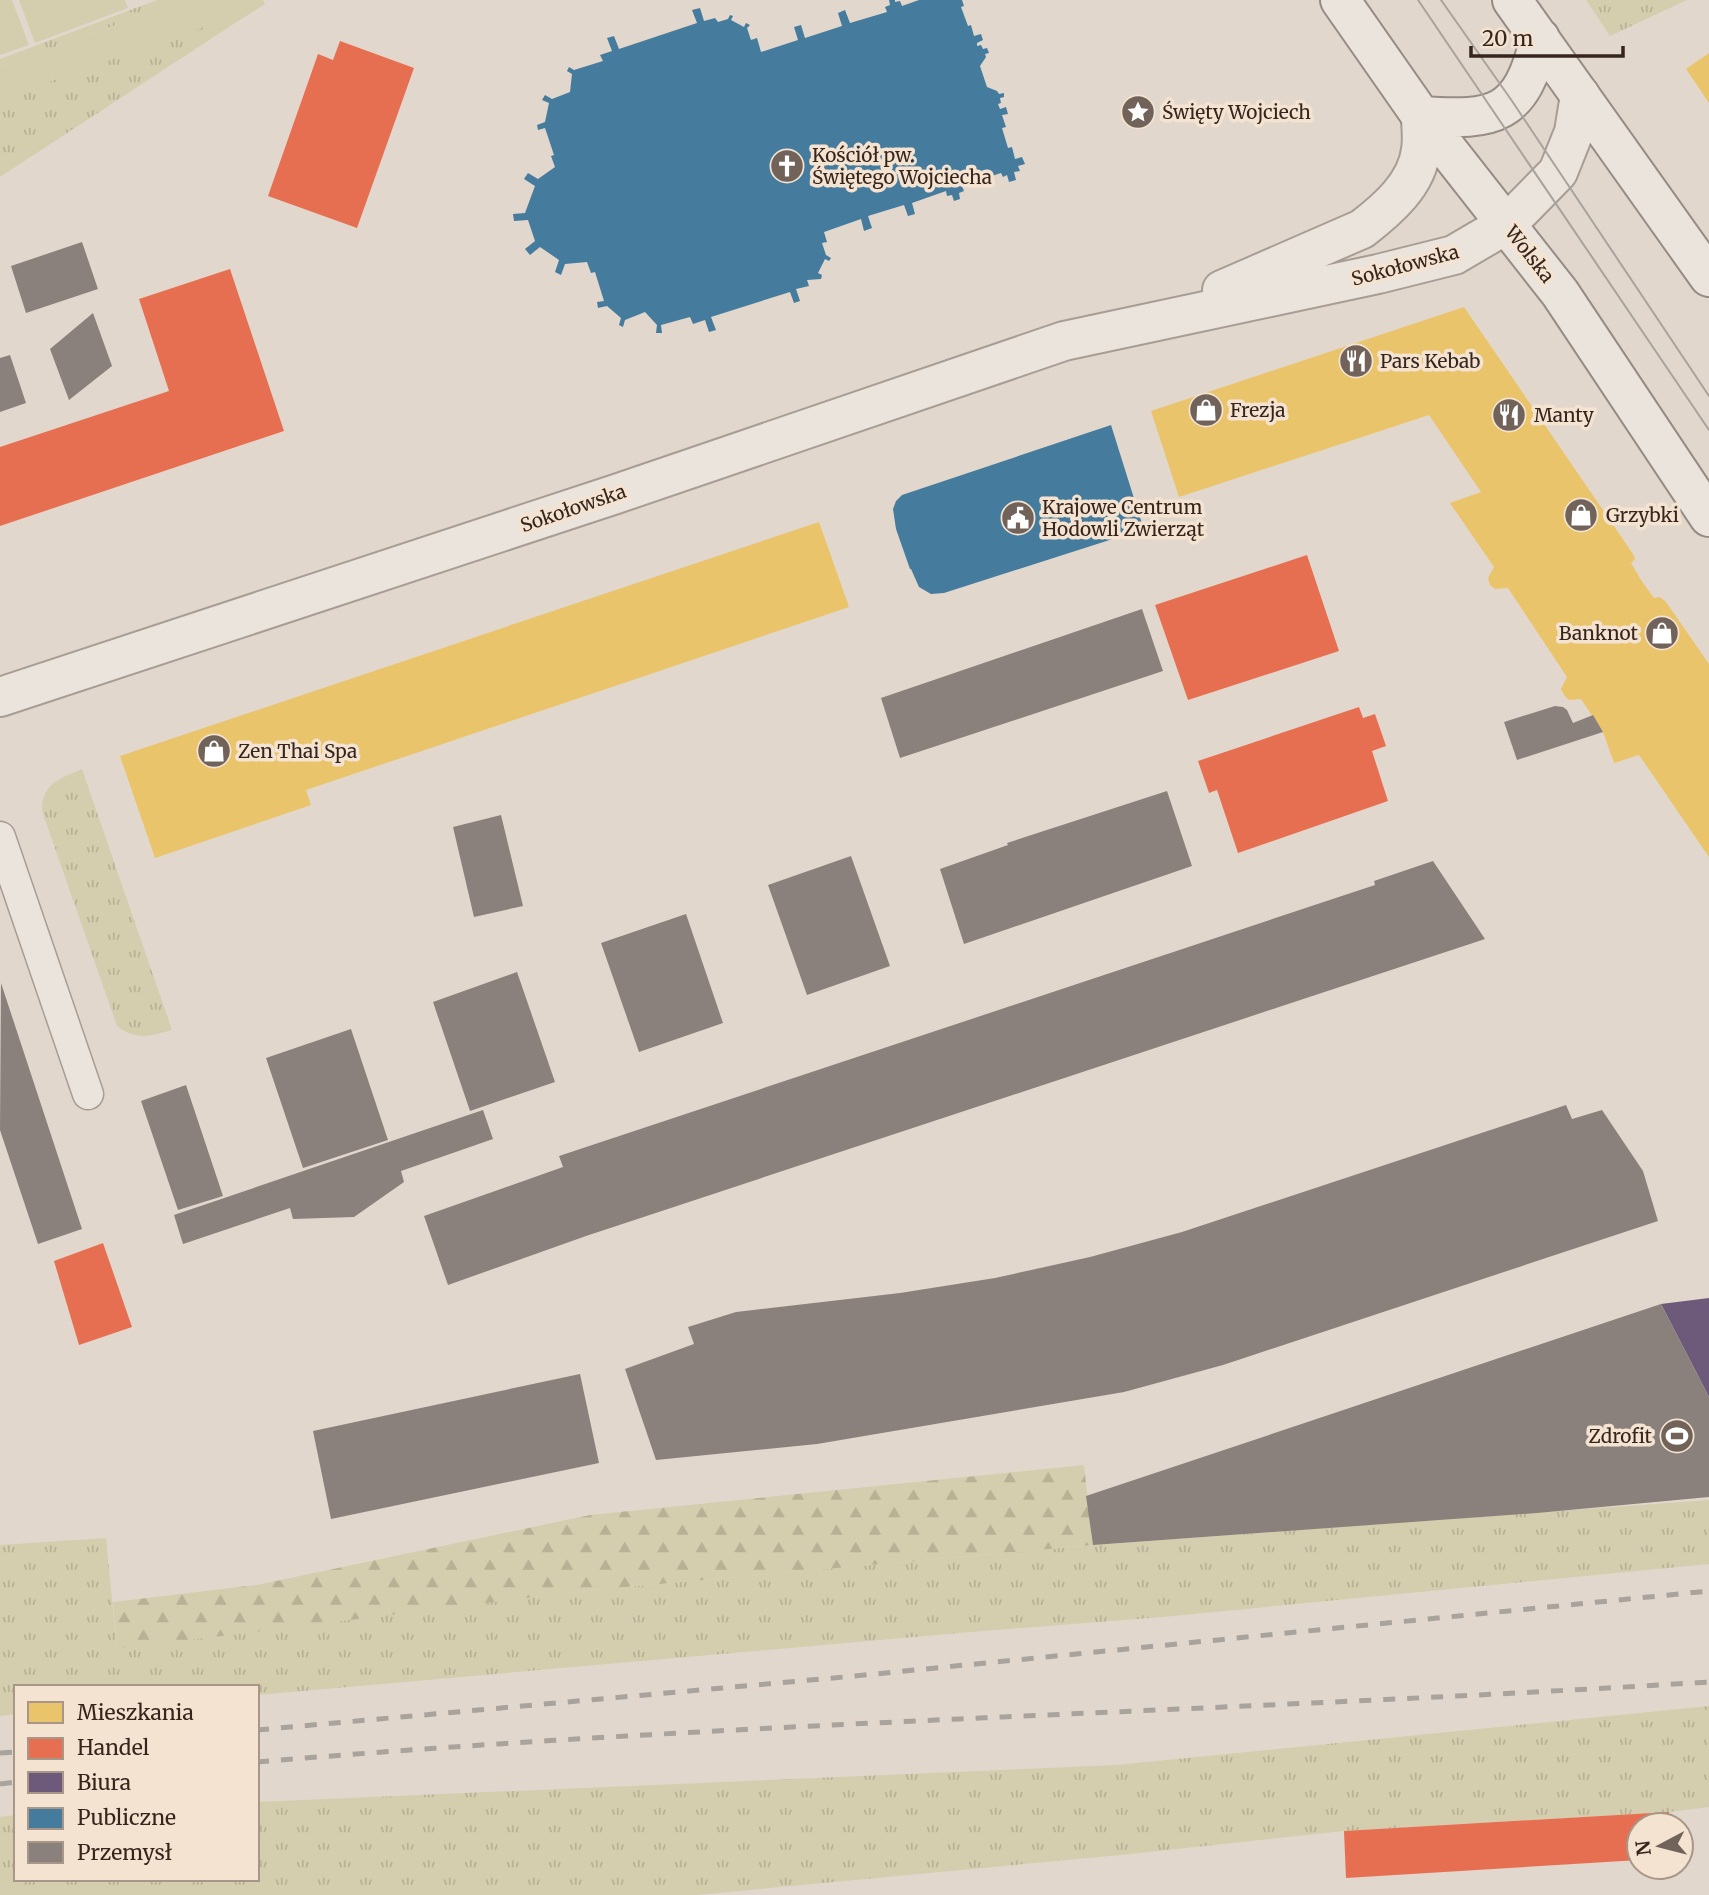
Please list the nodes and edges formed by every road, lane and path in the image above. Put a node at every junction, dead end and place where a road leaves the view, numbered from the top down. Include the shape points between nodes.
1 (1340, 0) edge
2 (1512, 0) edge
3 (1540, 38) junction
4 (1580, 94) junction
5 (1421, 116) junction
6 (1507, 224) junction
7 (1709, 277) edge
8 (1147, 324) junction
9 (1709, 517) edge
10 (0, 697) edge
11 (0, 836) edge
12 (88, 1094) dead end

1 - 5 street, Wolska
2 - 3 street
3 - 4 street
3 - 5 street via 1526,83 1504,108 1476,117
4 - 6 street, Sokołowska via 1574,132 1558,172
4 - 7 street
5 - 6 street, Wolska
5 - 8 street, Sokołowska via 1421,152 1407,187 1362,229
6 - 8 street, Sokołowska via 1454,255
6 - 9 street, Wolska via 1567,303
8 - 10 street, Sokołowska via 1064,341
11 - 12 lane

